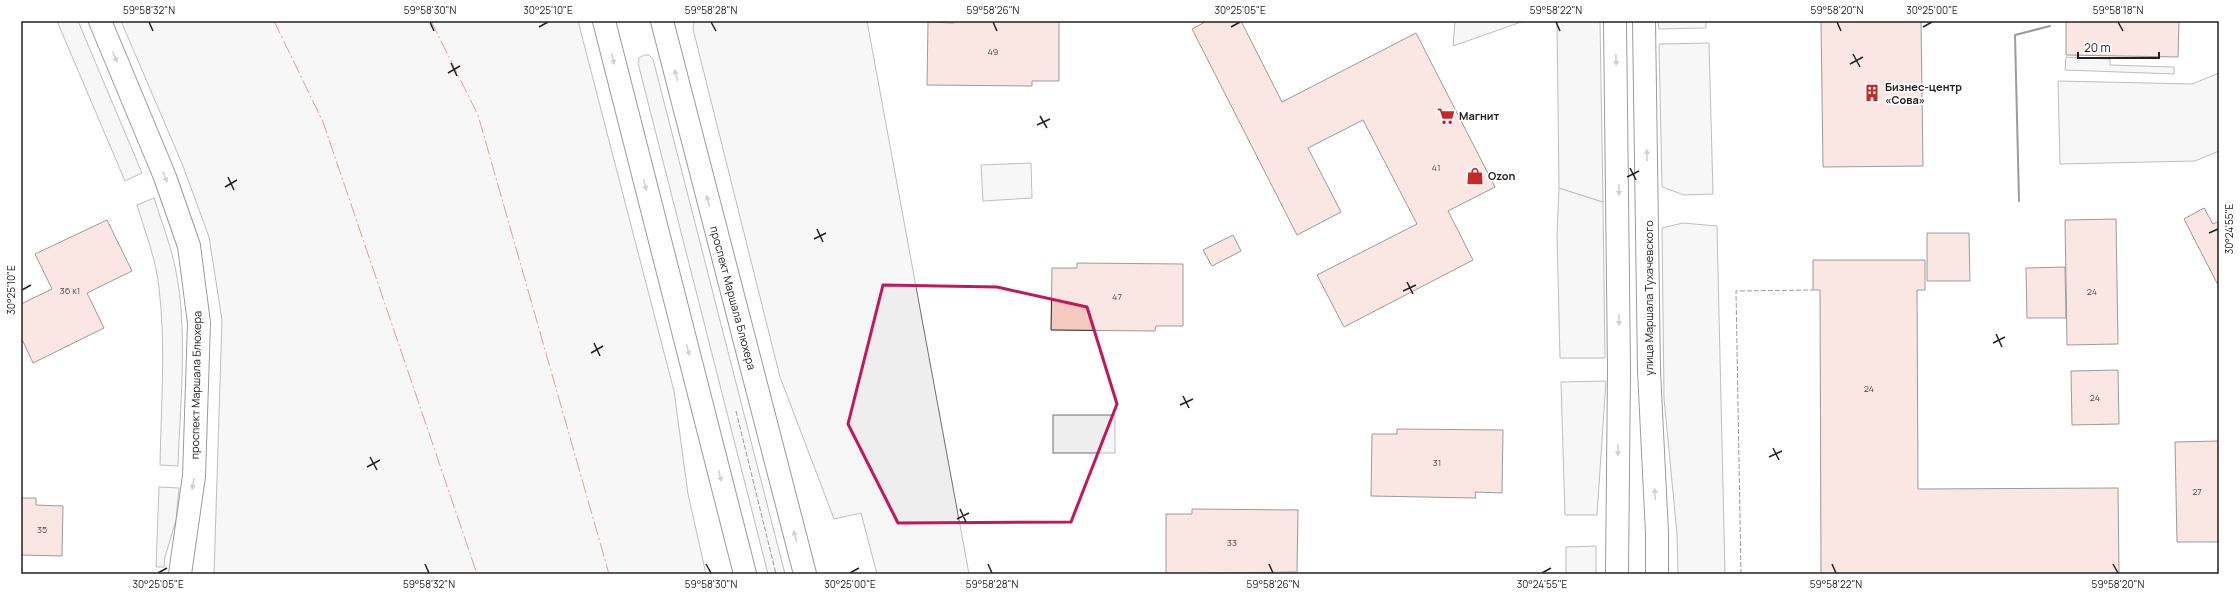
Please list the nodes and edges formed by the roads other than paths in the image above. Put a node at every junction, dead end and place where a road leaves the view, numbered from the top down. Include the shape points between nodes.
1 (100, 21) edge
2 (604, 21) edge
3 (662, 21) edge
4 (1615, 21) edge
5 (1644, 21) edge
6 (180, 574) edge
7 (745, 574) edge
8 (804, 574) edge
9 (1617, 574) edge
10 (1657, 574) edge

1 -> 6 street, проспект Маршала Блюхера via 165,177 189,246 198,323 197,367 194,476
2 -> 7 street
8 -> 3 street, проспект Маршала Блюхера
4 -> 9 street via 1620,363
10 -> 5 street, улица Маршала Тухачевского via 1649,371

